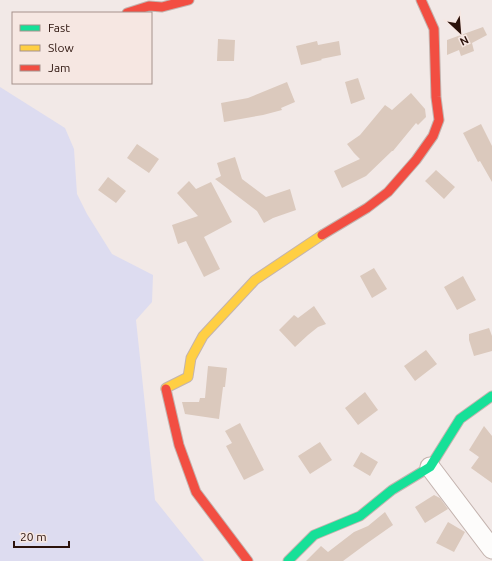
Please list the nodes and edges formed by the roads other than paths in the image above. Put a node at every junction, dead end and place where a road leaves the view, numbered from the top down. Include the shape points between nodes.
1 (189, 0) edge
2 (421, 0) edge
3 (130, 12) edge
4 (492, 396) edge
5 (430, 467) junction
6 (492, 549) edge
7 (248, 561) edge
8 (288, 561) edge

1 - 3 street via 162,7 149,6
2 - 7 street via 434,29 439,120 433,136 388,192 255,280 203,336 191,358 188,377 166,388 179,444 196,492
4 - 5 street via 460,419
5 - 6 street
5 - 8 street via 392,490 360,516 314,535

